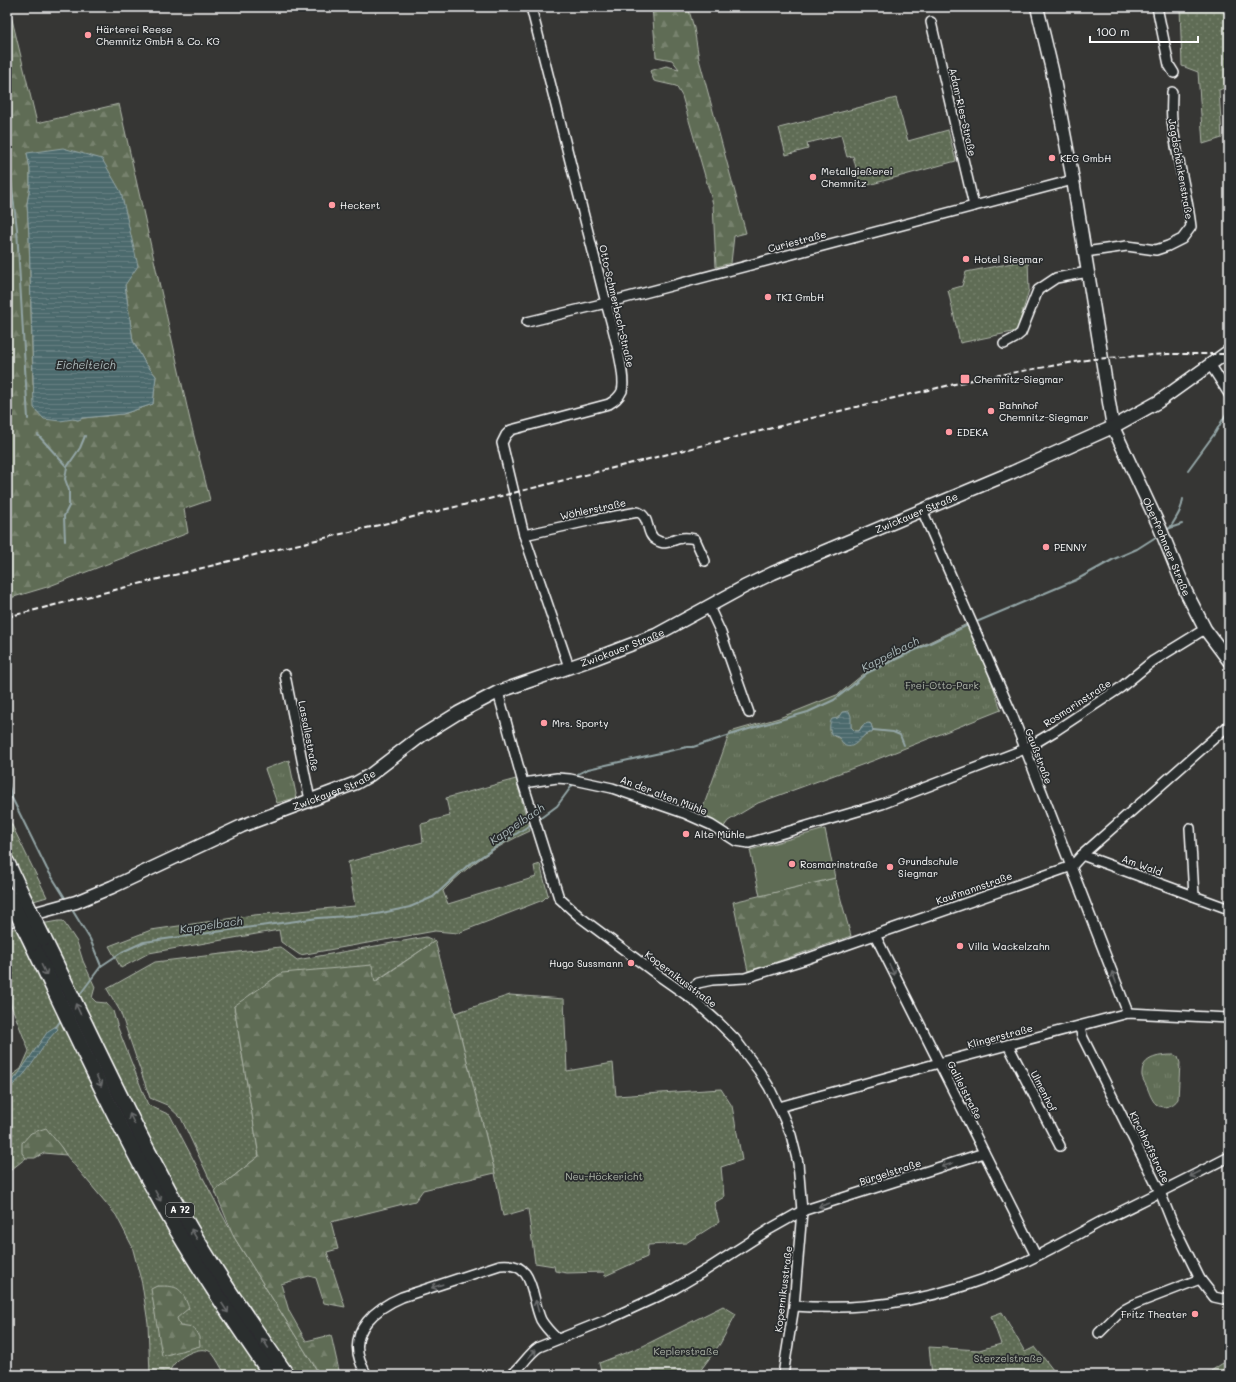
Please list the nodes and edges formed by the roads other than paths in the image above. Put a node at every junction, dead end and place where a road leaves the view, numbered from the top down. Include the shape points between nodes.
1 (531, 7) edge
2 (1037, 7) edge
3 (1157, 7) edge
4 (931, 22) dead end
5 (1174, 73) dead end
6 (1172, 92) dead end
7 (1073, 180) junction
8 (974, 206) junction
9 (1085, 252) junction
10 (1088, 272) junction
11 (606, 303) junction
12 (527, 322) dead end
13 (1004, 344) dead end
14 (1229, 350) edge
15 (1210, 364) junction
16 (1229, 394) edge
17 (1112, 427) junction
18 (922, 510) junction
19 (524, 535) junction
20 (705, 561) dead end
21 (709, 607) junction
22 (1205, 629) junction
23 (1229, 661) edge
24 (569, 667) junction
25 (285, 675) dead end
26 (498, 692) junction
27 (749, 713) dead end
28 (1229, 725) edge
29 (1025, 749) junction
30 (523, 783) junction
31 (310, 800) junction
32 (1190, 828) dead end
33 (724, 833) joint
34 (1082, 855) junction
35 (7, 862) edge
36 (1072, 866) junction
37 (12, 893) edge
38 (1194, 896) junction
39 (1228, 908) edge
40 (7, 921) edge
41 (875, 935) junction
42 (38, 941) junction
43 (685, 993) junction
44 (1128, 1013) junction
45 (1229, 1018) edge
46 (1080, 1026) junction
47 (1008, 1045) junction
48 (939, 1063) junction
49 (779, 1107) junction
50 (1060, 1146) dead end
51 (984, 1153) junction
52 (1229, 1157) edge
53 (1160, 1192) junction
54 (802, 1212) junction
55 (1036, 1256) junction
56 (1200, 1279) junction
57 (1229, 1297) edge
58 (794, 1306) junction
59 (1099, 1333) dead end
60 (557, 1339) junction
61 (271, 1375) edge
62 (287, 1375) edge
63 (367, 1375) edge
64 (511, 1375) edge
65 (783, 1375) edge

1 - 11 street, Otto-Schmerbach-Straße
2 - 7 main road
3 - 5 street via 1169,65
4 - 8 street, Adam-Ries-Straße
6 - 9 street, Jagdschänkenstraße via 1172,119 1191,227 1182,239 1156,250 1127,246
7 - 8 street, Curiestraße
7 - 9 main road
8 - 11 street, Curiestraße
9 - 10 main road
10 - 13 street via 1056,278 1038,290 1021,333
10 - 17 main road
11 - 12 street, Curiestraße
11 - 19 street, Otto-Schmerbach-Straße via 623,378 621,393 617,399 602,407 511,430 503,439
14 - 15 main road, Zwickauer Straße
15 - 16 street
15 - 17 main road, Zwickauer Straße via 1158,402
17 - 18 main road, Zwickauer Straße
17 - 22 main road, Oberfrohnaer Straße
18 - 21 main road, Zwickauer Straße via 774,572
18 - 29 street, Gaußstraße
19 - 20 street, Wöhlerstraße via 638,512 645,517 656,541 667,544 681,538 695,539
19 - 24 street, Otto-Schmerbach-Straße
21 - 24 main road, Zwickauer Straße via 656,635
21 - 27 street via 721,633
22 - 23 main road, Oberfrohnaer Straße
22 - 29 street, Rosmarinstraße via 1153,661 1120,688
24 - 26 main road, Zwickauer Straße
25 - 31 street, Lassallestraße
26 - 30 street, Kopernikusstraße
26 - 31 main road, Zwickauer Straße via 421,736 370,775
28 - 34 street, Kaufmannstraße
29 - 33 street, Rosmarinstraße via 882,804 749,843 736,841
29 - 36 street, Gaußstraße
30 - 33 street, An der alten Mühle via 557,778 612,788 684,813
30 - 43 street, Kopernikusstraße via 559,898 654,973
31 - 40 main road, Zwickauer Straße via 242,826 70,904
32 - 38 street
34 - 36 street, Kaufmannstraße
34 - 38 street, Am Wald
35 - 37 highway, A 72
36 - 41 street, Kaufmannstraße
44 -> 36 street, Gaußstraße
37 - 42 highway, A 72, bridge
38 - 39 street, Am Wald
41 - 43 street, Kaufmannstraße via 745,978 698,983
41 -> 48 street, Galileistraße
42 -> 61 highway, A 72 via 57,996 131,1147 168,1215 227,1311
62 -> 42 highway, A 72 via 182,1214 145,1146 66,983
43 - 49 street, Kopernikusstraße via 735,1039 759,1071
44 - 45 street, Klingerstraße
44 - 46 street, Klingerstraße
46 - 47 street, Klingerstraße
46 - 53 street, Kirchhoffstraße via 1082,1036
47 - 48 street, Klingerstraße
47 - 50 street, Ulmenhof
48 - 49 street, Klingerstraße
48 - 51 street, Galileistraße
49 - 54 street, Kopernikusstraße via 795,1152
51 -> 54 street, Bürgelstraße
51 - 55 street, Galileistraße
52 -> 53 street
53 - 55 street
53 - 56 street, Kirchhoffstraße
54 - 58 street, Kopernikusstraße
54 - 60 street via 676,1288
55 - 58 street via 974,1283 928,1296 855,1307
56 - 57 street, Kirchhoffstraße via 1214,1297
56 - 59 street via 1120,1312
58 - 65 street, Kopernikusstraße
60 -> 63 street via 542,1320 528,1276 522,1269 513,1265 500,1265 402,1297 380,1309 359,1332 357,1347
64 -> 60 street via 537,1348

